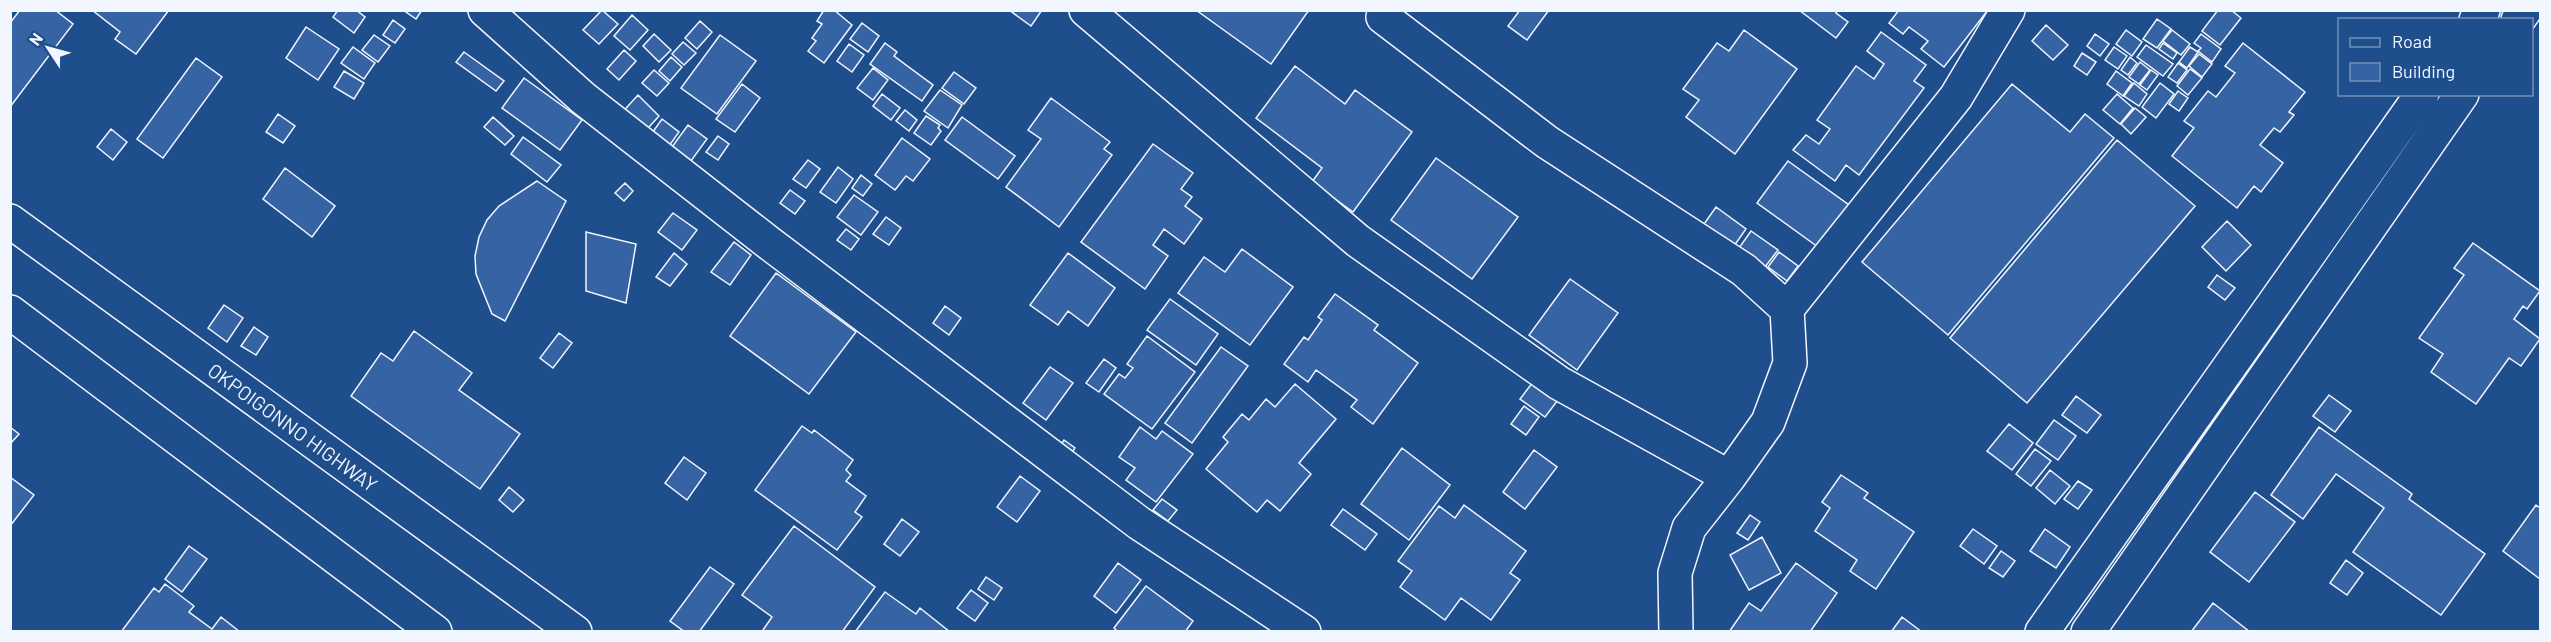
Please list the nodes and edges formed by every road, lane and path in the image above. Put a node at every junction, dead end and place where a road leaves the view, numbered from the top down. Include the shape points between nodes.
1 (485, 10) edge
2 (1086, 10) edge
3 (2008, 10) edge
4 (1383, 17) dead end
5 (2421, 96) edge
6 (2461, 96) edge
7 (10, 221) edge
8 (1787, 309) junction
9 (10, 312) edge
10 (1729, 477) junction
11 (435, 632) edge
12 (576, 632) edge
13 (1304, 632) edge
14 (1676, 632) edge
15 (2042, 632) edge
16 (2088, 632) edge

1 - 13 street via 584,98 769,243 1139,523
2 - 10 street via 1358,242 1559,383
3 - 8 street via 1956,97
4 - 8 street via 1547,142 1744,270
5 - 15 street
6 - 16 street
7 - 12 street, OKPOIGONNO HIGHWAY
8 - 10 street via 1790,363 1768,422
9 - 11 street
10 - 14 street via 1689,528 1675,573

